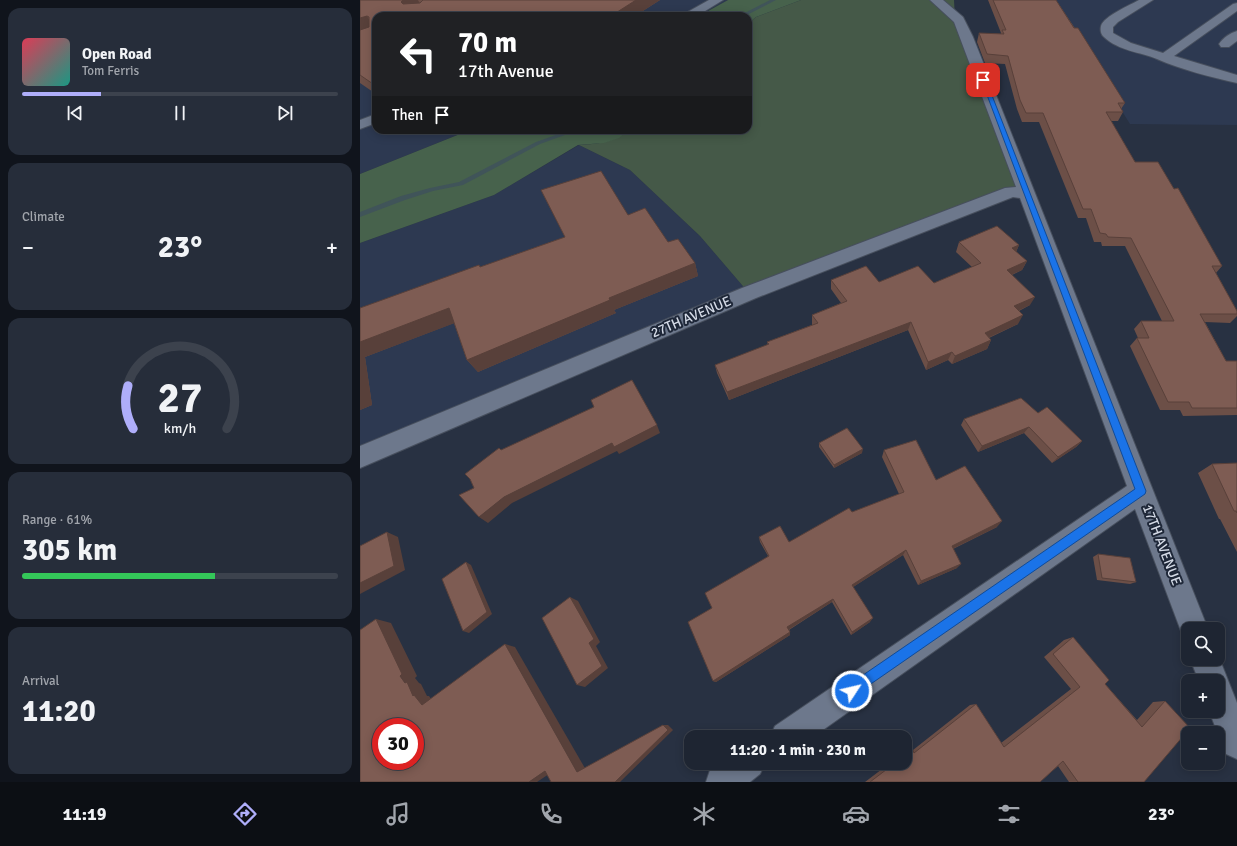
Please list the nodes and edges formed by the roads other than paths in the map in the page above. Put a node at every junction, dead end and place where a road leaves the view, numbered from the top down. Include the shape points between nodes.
1 (717, 0) edge
2 (936, 0) edge
3 (955, 0) edge
4 (1147, 0) edge
5 (1237, 6) edge
6 (695, 12) edge
7 (960, 20) junction
8 (1237, 35) edge
9 (1225, 44) dead end
10 (1164, 58) junction
11 (1237, 79) edge
12 (372, 120) edge
13 (360, 125) edge
14 (1027, 193) junction
15 (360, 457) edge
16 (1141, 491) junction
17 (1191, 622) edge
18 (1225, 711) edge
19 (796, 730) edge
20 (1237, 743) edge
21 (739, 770) edge
22 (722, 782) edge

1 - 6 street
2 - 7 street, 17TH AVENUE
3 - 7 street
4 - 10 street via 1114,19 1107,26 1107,34 1116,41
5 - 10 street
7 - 14 street, 17TH AVENUE
8 - 9 street
10 - 11 street
12 - 13 street
14 - 15 street, 27TH AVENUE via 1011,192 750,293
14 - 16 street, 17TH AVENUE
16 - 17 street, 17TH AVENUE
16 - 19 street
18 - 20 street
21 - 22 street

